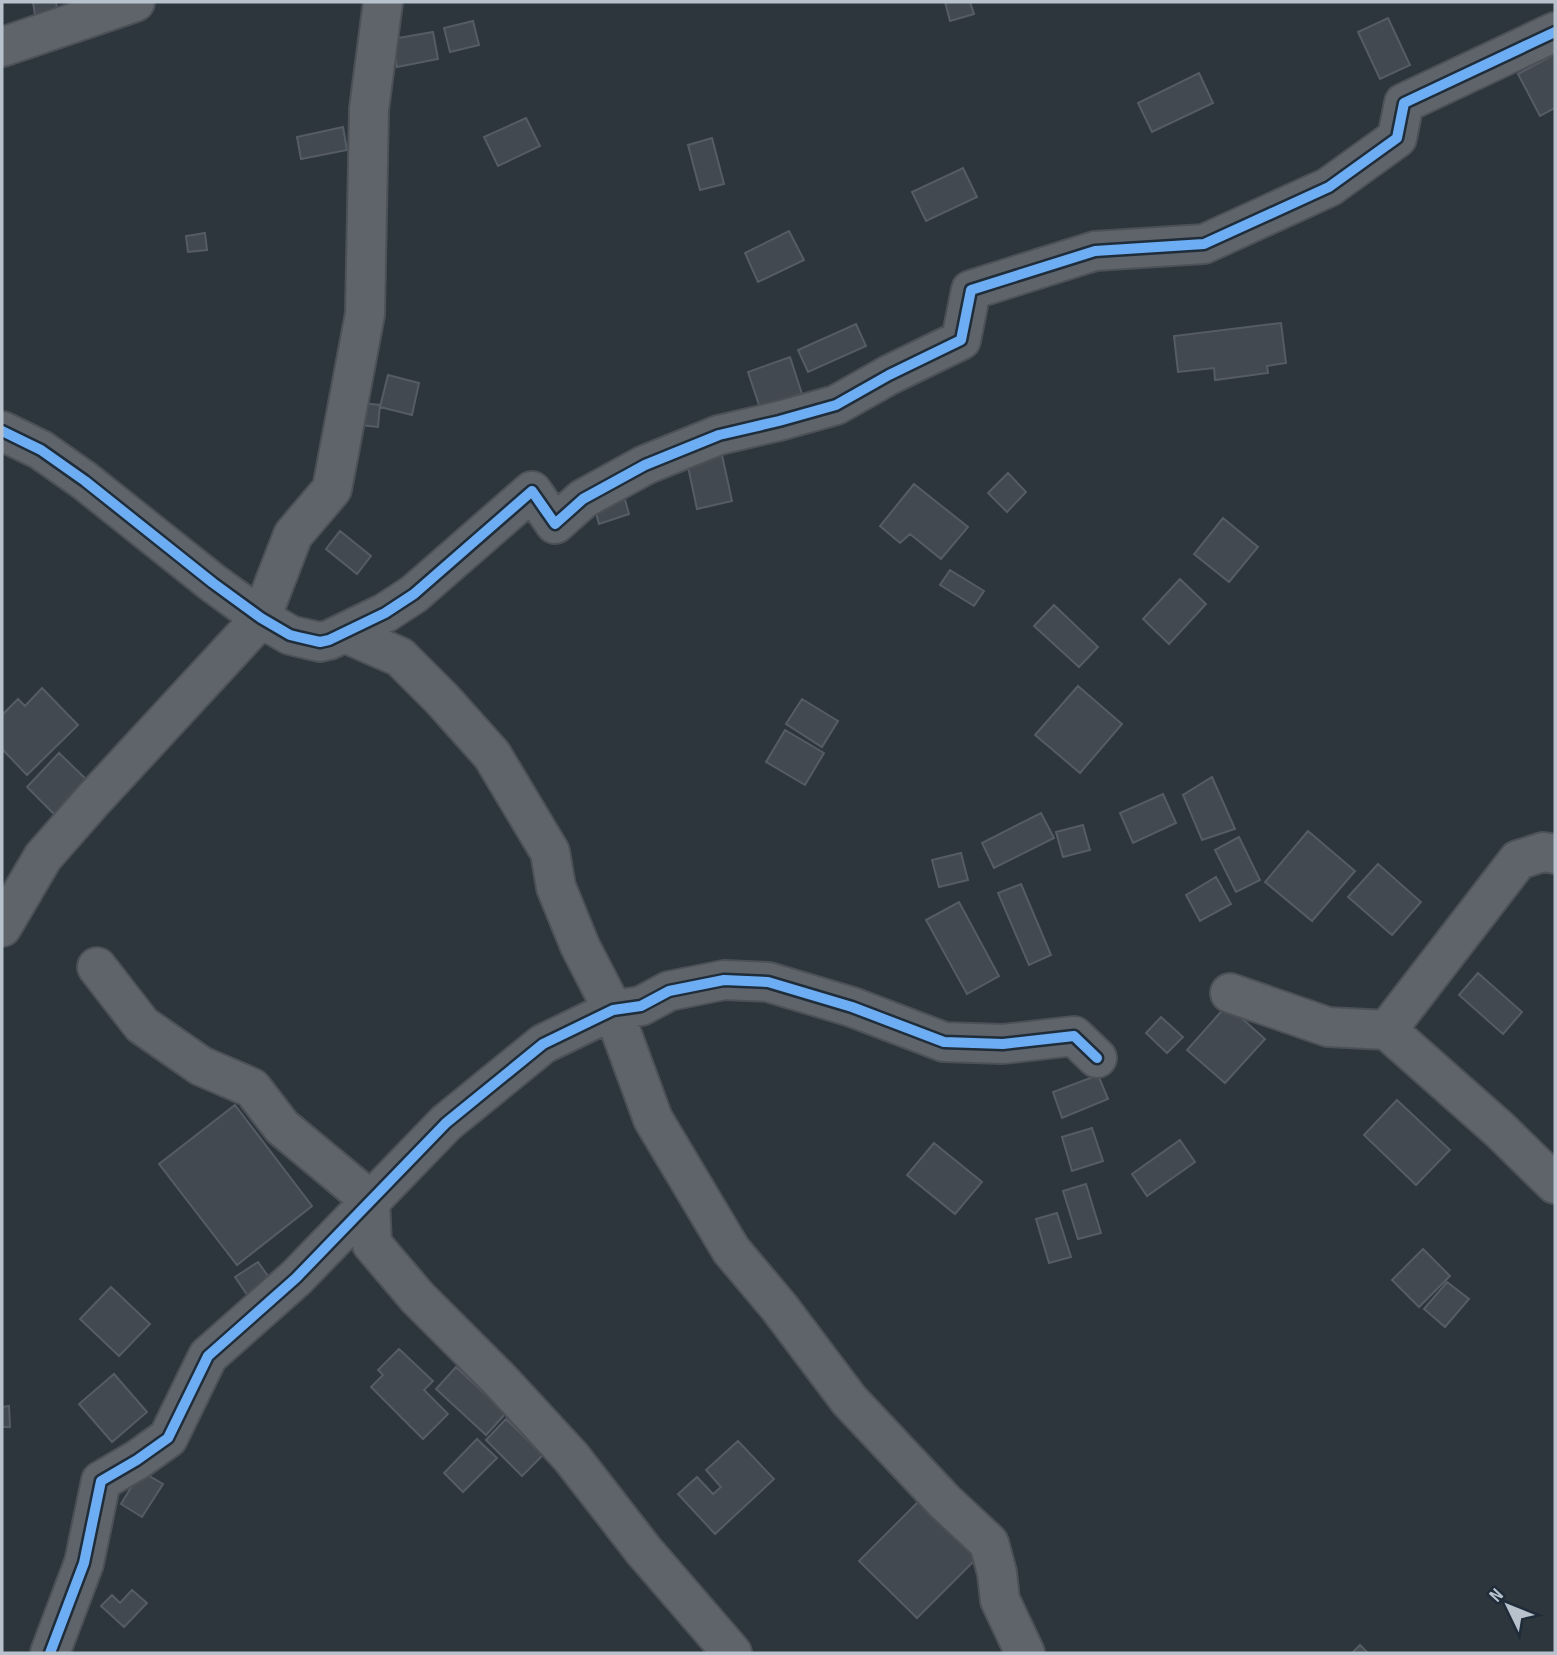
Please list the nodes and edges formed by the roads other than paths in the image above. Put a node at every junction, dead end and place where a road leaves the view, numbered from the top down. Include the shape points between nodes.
1 (135, 2) edge
2 (383, 2) edge
3 (1555, 32) edge
4 (2, 47) edge
5 (2, 430) edge
6 (261, 618) junction
7 (345, 633) junction
8 (1555, 854) edge
9 (2, 927) edge
10 (97, 967) dead end
11 (1230, 993) dead end
12 (613, 1010) junction
13 (1388, 1030) junction
14 (1097, 1058) dead end
15 (1555, 1184) edge
16 (370, 1200) junction
17 (50, 1653) edge
18 (731, 1653) edge
19 (1025, 1653) edge

1 - 4 street
2 - 6 street via 369,109 365,314 332,489 293,535
3 - 7 street via 1404,103 1397,138 1329,187 1217,238 1204,243 1094,251 971,289 961,340 836,405 719,435 645,465 583,499 555,524 532,491 414,594
5 - 6 street via 85,481
6 - 7 street via 307,640 320,642
6 - 9 street via 43,857
7 - 12 street via 400,657 492,755 550,852 556,887
8 - 13 street via 1543,852 1518,860
10 - 16 street via 142,1026 201,1066 252,1087 282,1127
11 - 13 street via 1328,1027
12 - 14 street via 641,1006 669,991 724,980 768,982 944,1042 1003,1044 1074,1036
12 - 16 street via 543,1044 446,1123
12 - 19 street via 653,1119 731,1250 849,1400 989,1543 1000,1600
13 - 15 street
16 - 17 street via 296,1278 208,1356 168,1438 101,1481 84,1563
16 - 18 street via 372,1244 571,1457

